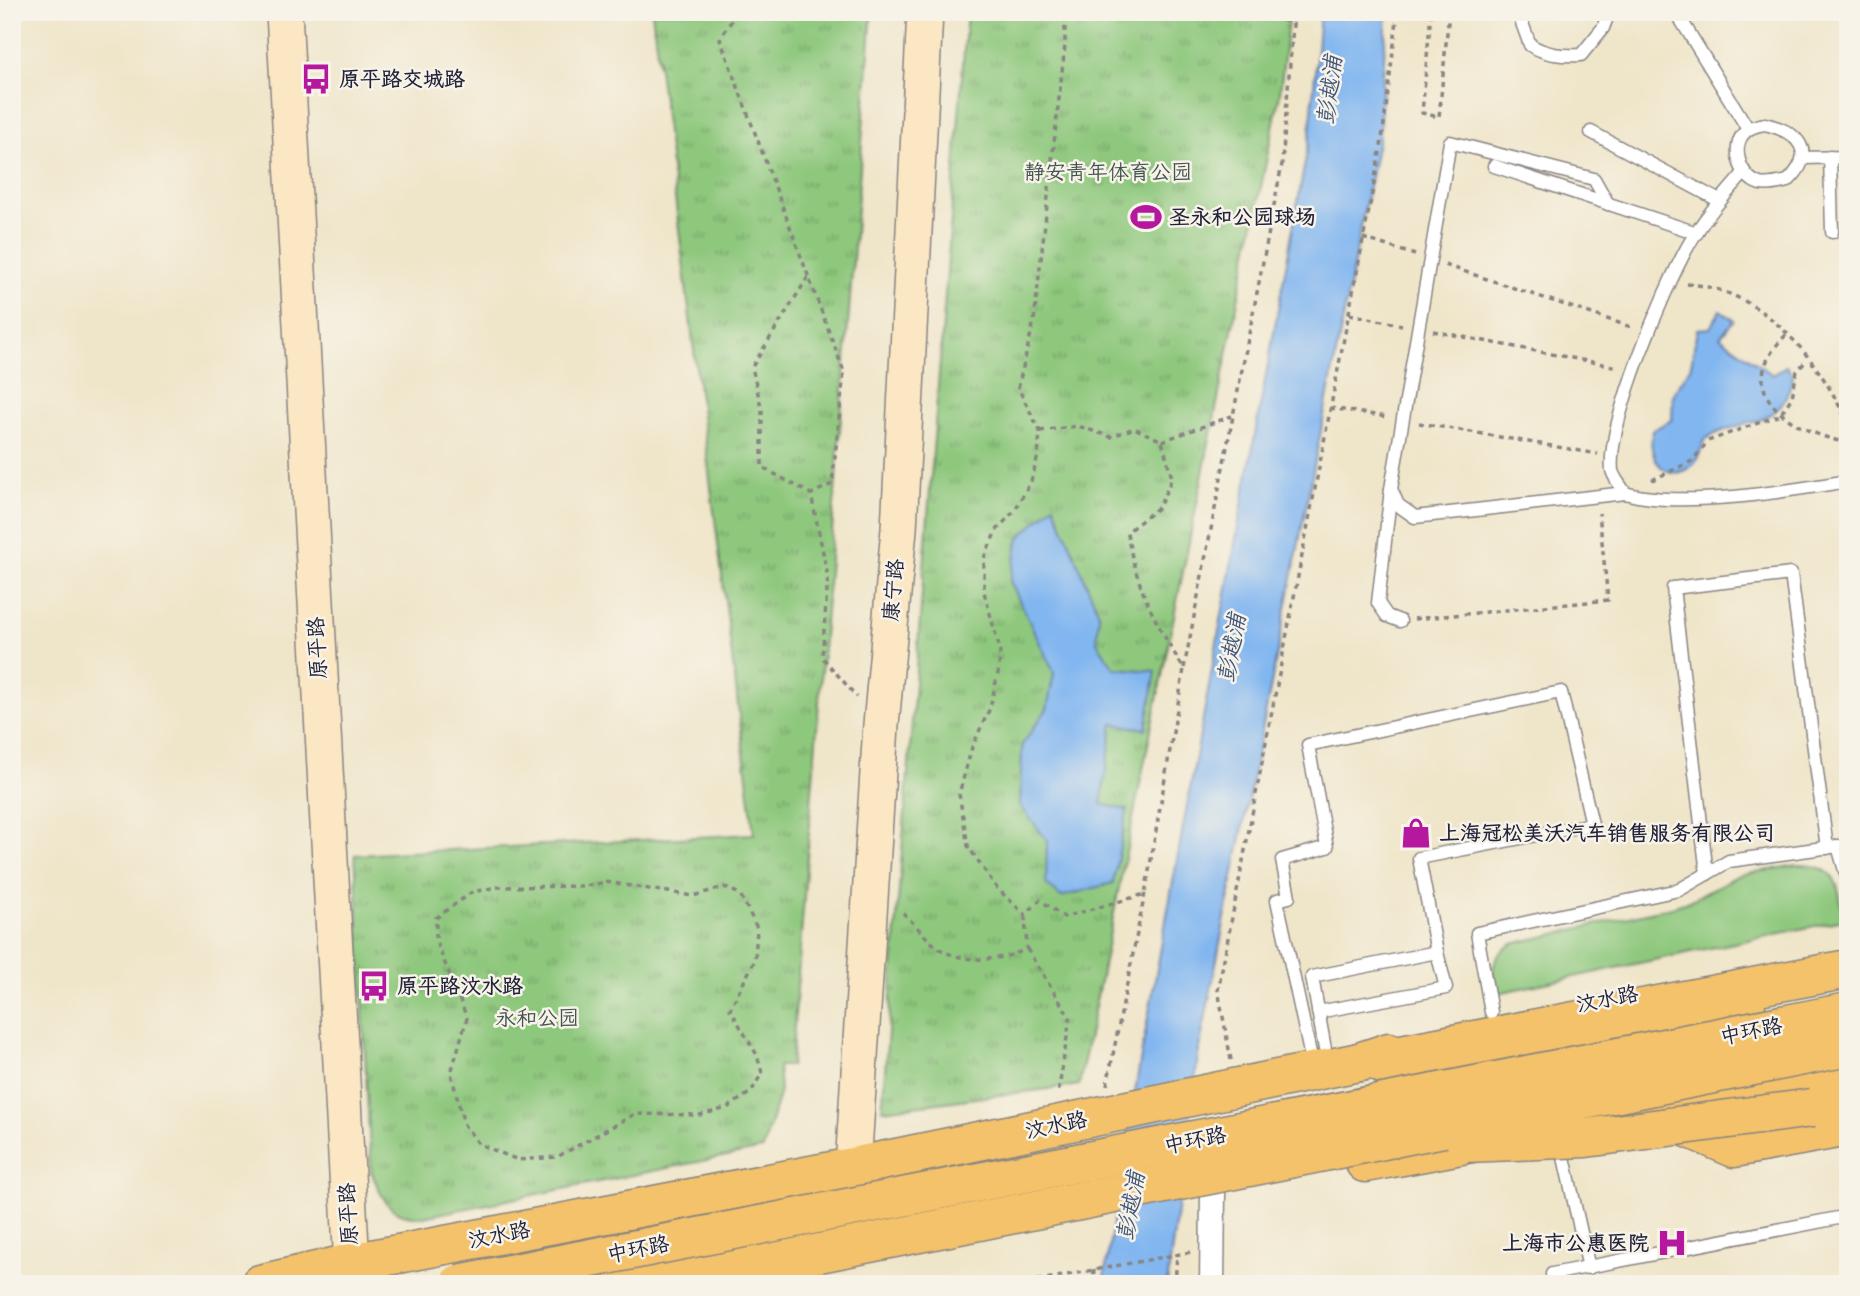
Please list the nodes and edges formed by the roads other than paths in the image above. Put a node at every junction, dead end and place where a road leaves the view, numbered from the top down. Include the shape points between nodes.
1 (284, 12) edge
2 (925, 12) edge
3 (1518, 12) edge
4 (1609, 12) edge
5 (1682, 12) edge
6 (1748, 129) junction
7 (1591, 132) dead end
8 (1848, 156) edge
9 (1830, 157) junction
10 (1803, 158) junction
11 (1494, 166) dead end
12 (1744, 173) junction
13 (1720, 201) junction
14 (1608, 204) junction
15 (1832, 232) dead end
16 (1697, 233) junction
17 (1848, 481) edge
18 (1391, 489) junction
19 (1625, 493) junction
20 (1400, 621) road end
21 (1827, 848) junction
22 (1707, 874) junction
23 (1848, 881) edge
24 (1437, 952) junction
25 (1848, 952) edge
26 (1848, 969) edge
27 (1848, 987) edge
28 (1318, 1012) junction
29 (1492, 1012) dead end
30 (1848, 1012) edge
31 (1669, 1013) junction
32 (1848, 1022) edge
33 (1848, 1038) edge
34 (1848, 1047) edge
35 (1310, 1053) dead end
36 (1342, 1056) junction
37 (1609, 1070) junction
38 (1848, 1072) edge
39 (1848, 1101) edge
40 (1646, 1110) junction
41 (1428, 1121) junction
42 (1557, 1127) junction
43 (1848, 1127) edge
44 (1345, 1147) junction
45 (1380, 1160) junction
46 (853, 1167) junction
47 (1212, 1175) junction
48 (1072, 1196) junction
49 (1848, 1216) edge
50 (1589, 1268) junction
51 (352, 1273) edge
52 (677, 1276) edge
53 (771, 1281) edge
54 (260, 1284) edge
55 (459, 1284) edge
56 (514, 1284) edge
57 (608, 1284) edge
58 (1212, 1284) edge
59 (1555, 1284) edge

1 - 51 street, 原平路
2 - 46 street, 康宁路 via 899,529 881,725
3 - 4 lane via 1530,45 1561,56 1581,55 1603,29
5 - 6 lane via 1681,20
6 - 10 lane via 1765,124 1792,134 1800,143
6 - 12 lane via 1738,149
7 - 13 lane
8 - 9 lane
9 - 10 lane
9 - 15 lane
10 - 12 lane via 1788,181 1758,183
11 - 14 lane
12 - 13 lane
13 - 16 lane
14 - 16 lane
14 - 18 lane via 1594,179 1450,142
16 - 19 lane via 1650,333 1616,426 1612,471
17 - 19 lane via 1783,492 1649,500
18 - 19 lane via 1398,505 1415,517
18 - 20 lane via 1378,603 1387,616
21 - 22 lane via 1729,861
21 - 22 lane via 1791,574 1673,588
21 - 23 lane via 1838,846
22 - 29 lane via 1679,890 1477,933
24 - 28 lane via 1312,977
24 - 28 lane via 1446,988
24 - 35 lane via 1419,858 1592,824 1561,692 1307,745 1327,847 1282,860 1289,897 1277,900
25 - 36 main road, 汶水路 via 1451,1029
26 - 31 main road
27 - 31 main road
28 - 36 lane
30 - 55 main road, 中环路, bridge
31 - 36 main road
31 - 37 main road
32 - 37 main road
33 - 41 main road
34 - 44 main road, 中环路, bridge
36 - 46 main road, 汶水路 via 1064,1110
37 - 47 main road
38 - 40 main road
39 - 44 main road, bridge via 1586,1138
40 - 42 main road
40 - 43 main road via 1734,1148
41 - 45 main road
41 - 47 main road
42 - 45 main road
42 - 50 lane
44 - 52 main road, 中环路, bridge
45 - 47 main road
46 - 51 main road, 汶水路
47 - 48 main road
47 - 48 main road
47 - 58 street
48 - 52 main road
48 - 53 main road
48 - 56 main road
49 - 50 lane
50 - 59 lane via 1552,1274
51 - 54 main road, 汶水路
52 - 53 main road
52 - 57 main road

